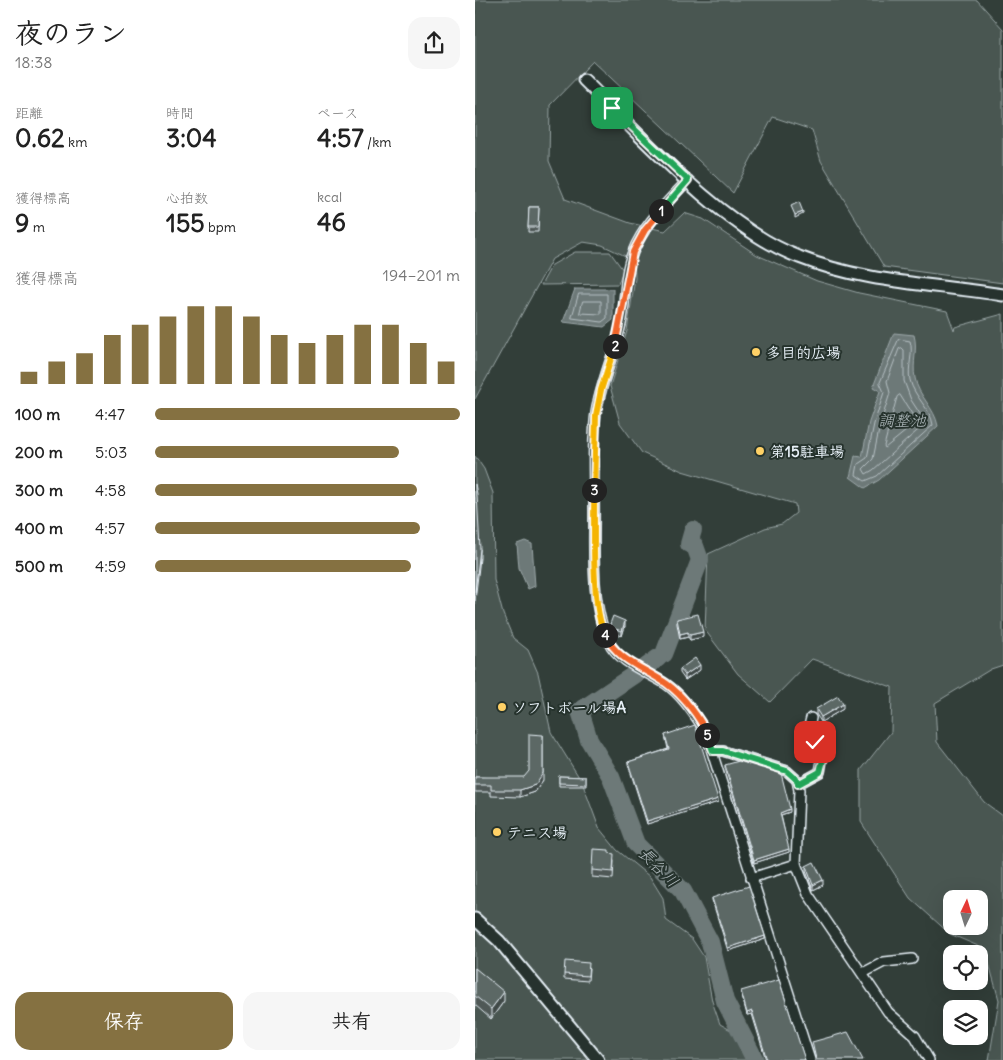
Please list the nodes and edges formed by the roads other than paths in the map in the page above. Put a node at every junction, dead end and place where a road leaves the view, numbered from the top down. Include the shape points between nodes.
1 (584, 80) dead end
2 (688, 180) junction
3 (1003, 295) edge
4 (811, 718) dead end
5 (713, 751) junction
6 (798, 784) junction
7 (796, 864) junction
8 (751, 878) junction
9 (475, 919) edge
10 (912, 959) dead end
11 (863, 973) junction
12 (598, 1060) edge
13 (809, 1060) edge
14 (929, 1060) edge

1 - 2 street
2 - 3 street via 728,215 798,257 882,279
2 - 5 street via 645,230 628,270 618,340 596,415 595,568 602,627 610,645 621,657 668,685 690,708 705,730
4 - 6 street via 809,726 823,760 820,772
5 - 6 street via 723,751 787,771
5 - 8 street
6 - 7 street
7 - 8 street
7 - 11 street via 808,894
8 - 13 street
9 - 12 street via 499,942
10 - 11 street via 884,962
11 - 14 street via 889,1012 915,1036

